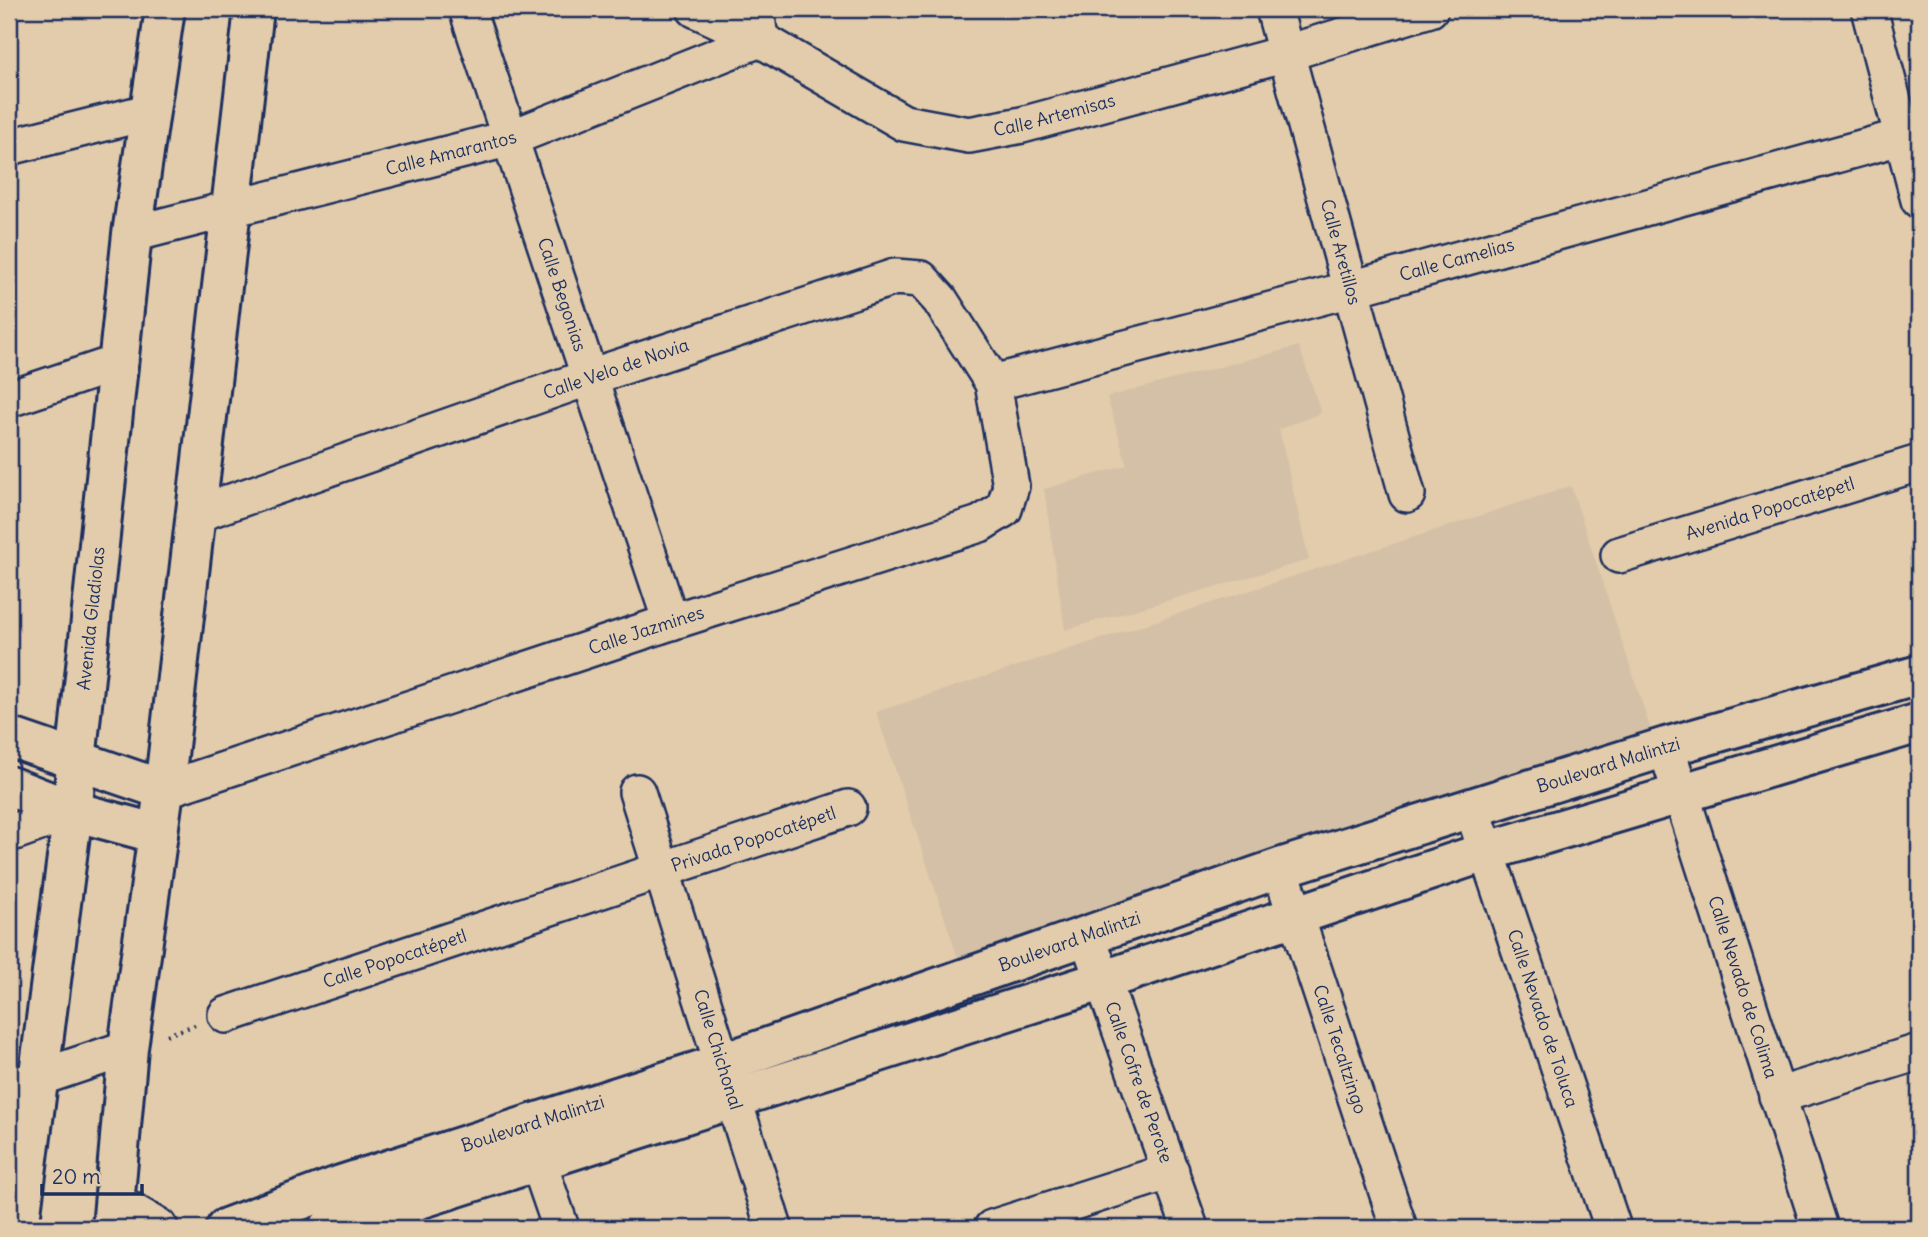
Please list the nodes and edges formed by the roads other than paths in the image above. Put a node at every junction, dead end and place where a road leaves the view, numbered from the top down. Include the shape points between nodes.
1 (165, 9) edge
2 (254, 9) edge
3 (467, 9) edge
4 (695, 9) edge
5 (1274, 9) edge
6 (1430, 9) edge
7 (1869, 9) edge
8 (758, 24) edge
9 (1287, 53) junction
10 (148, 112) junction
11 (1910, 135) edge
12 (511, 138) junction
13 (9, 147) edge
14 (1919, 200) edge
15 (229, 210) junction
16 (132, 234) junction
17 (1351, 289) junction
18 (120, 362) junction
19 (590, 377) junction
20 (993, 383) junction
21 (9, 399) edge
22 (1919, 463) edge
23 (1407, 494) dead end
24 (194, 515) junction
25 (1619, 555) dead end
26 (671, 622) junction
27 (1919, 675) edge
28 (1919, 723) edge
29 (9, 737) edge
30 (1666, 747) junction
31 (76, 761) junction
32 (9, 786) edge
33 (164, 790) junction
34 (637, 792) dead end
35 (1682, 795) junction
36 (848, 808) dead end
37 (1472, 808) junction
38 (73, 811) junction
39 (9, 834) edge
40 (158, 834) junction
41 (1488, 851) junction
42 (1280, 868) junction
43 (662, 871) junction
44 (1296, 914) junction
45 (1087, 934) junction
46 (1104, 980) junction
47 (226, 1014) road end
48 (128, 1048) junction
49 (1919, 1052) edge
50 (720, 1064) junction
51 (23, 1083) edge
52 (1777, 1096) junction
53 (732, 1101) junction
54 (526, 1125) junction
55 (539, 1163) junction
56 (1171, 1171) junction
57 (341, 1185) junction
58 (114, 1216) edge
59 (345, 1226) edge
60 (19, 1228) edge
61 (158, 1228) edge
62 (226, 1228) edge
63 (561, 1228) edge
64 (774, 1228) edge
65 (992, 1228) edge
66 (1190, 1228) edge
67 (1399, 1228) edge
68 (1613, 1228) edge
69 (1820, 1228) edge

1 - 10 street, Avenida Gladiolas
2 - 15 street
3 - 12 street, Calle Begonias
4 - 8 street, Calle Artemisas
5 - 9 street, Calle Aretillos
6 - 9 street, Calle Artemisas
7 - 11 street
8 - 9 street, Calle Artemisas via 904,123 969,135 1022,125
8 - 12 street, Calle Amarantos
9 - 17 street, Calle Aretillos
10 - 13 street
10 - 16 street, Avenida Gladiolas
11 - 14 street
11 - 17 street, Calle Camelias
12 - 15 street, Calle Amarantos
12 - 19 street, Calle Begonias
15 - 16 street, Calle Amarantos
15 - 24 street
16 - 18 street, Avenida Gladiolas
17 - 20 street, Calle Camelias
17 - 23 street, Calle Aretillos
18 - 21 street
18 - 31 street, Avenida Gladiolas
19 - 20 street, Calle Velo de Novia via 895,277 921,279 940,300
19 - 24 street, Calle Velo de Novia
19 - 26 street, Calle Begonias
20 - 26 street, Calle Jazmines via 1011,486 1004,509 980,524
22 - 25 street, Avenida Popocatépetl
24 - 33 street
26 - 33 street, Calle Jazmines
27 - 30 street, Boulevard Malintzi
28 - 35 street
29 - 31 street
30 - 35 street, Calle Nevado de Colima
30 - 37 street, Boulevard Malintzi
31 - 33 street
31 - 38 street, Avenida Gladiolas
32 - 38 street
33 - 40 street
34 - 43 street, Calle Chichonal
35 - 41 street
35 - 52 street, Calle Nevado de Colima
36 - 43 street, Privada Popocatépetl
37 - 41 street, Calle Nevado de Toluca
37 - 42 street, Boulevard Malintzi
38 - 39 street
38 - 40 street
38 - 51 street, Avenida Gladiolas
40 - 48 street
41 - 44 street
41 - 68 street, Calle Nevado de Toluca
42 - 44 street, Calle Tecaltzingo
42 - 45 street, Boulevard Malintzi
43 - 47 street, Calle Popocatépetl
43 - 50 street, Calle Chichonal
44 - 46 street
44 - 67 street, Calle Tecaltzingo
45 - 46 street, Calle Cofre de Perote
45 - 50 street, Boulevard Malintzi
46 - 53 street
46 - 56 street, Calle Cofre de Perote
48 - 51 street
48 - 58 street
49 - 52 street
50 - 53 street, Calle Chichonal
50 - 54 street, Boulevard Malintzi
51 - 60 street, Avenida Gladiolas
52 - 69 street, Calle Nevado de Colima
53 - 55 street
53 - 64 street, Calle Chichonal
54 - 55 street
54 - 57 street, Boulevard Malintzi
55 - 59 street
55 - 63 street
56 - 65 street
56 - 66 street, Calle Cofre de Perote
57 - 59 street
57 - 62 street, Boulevard Malintzi
58 - 61 street

